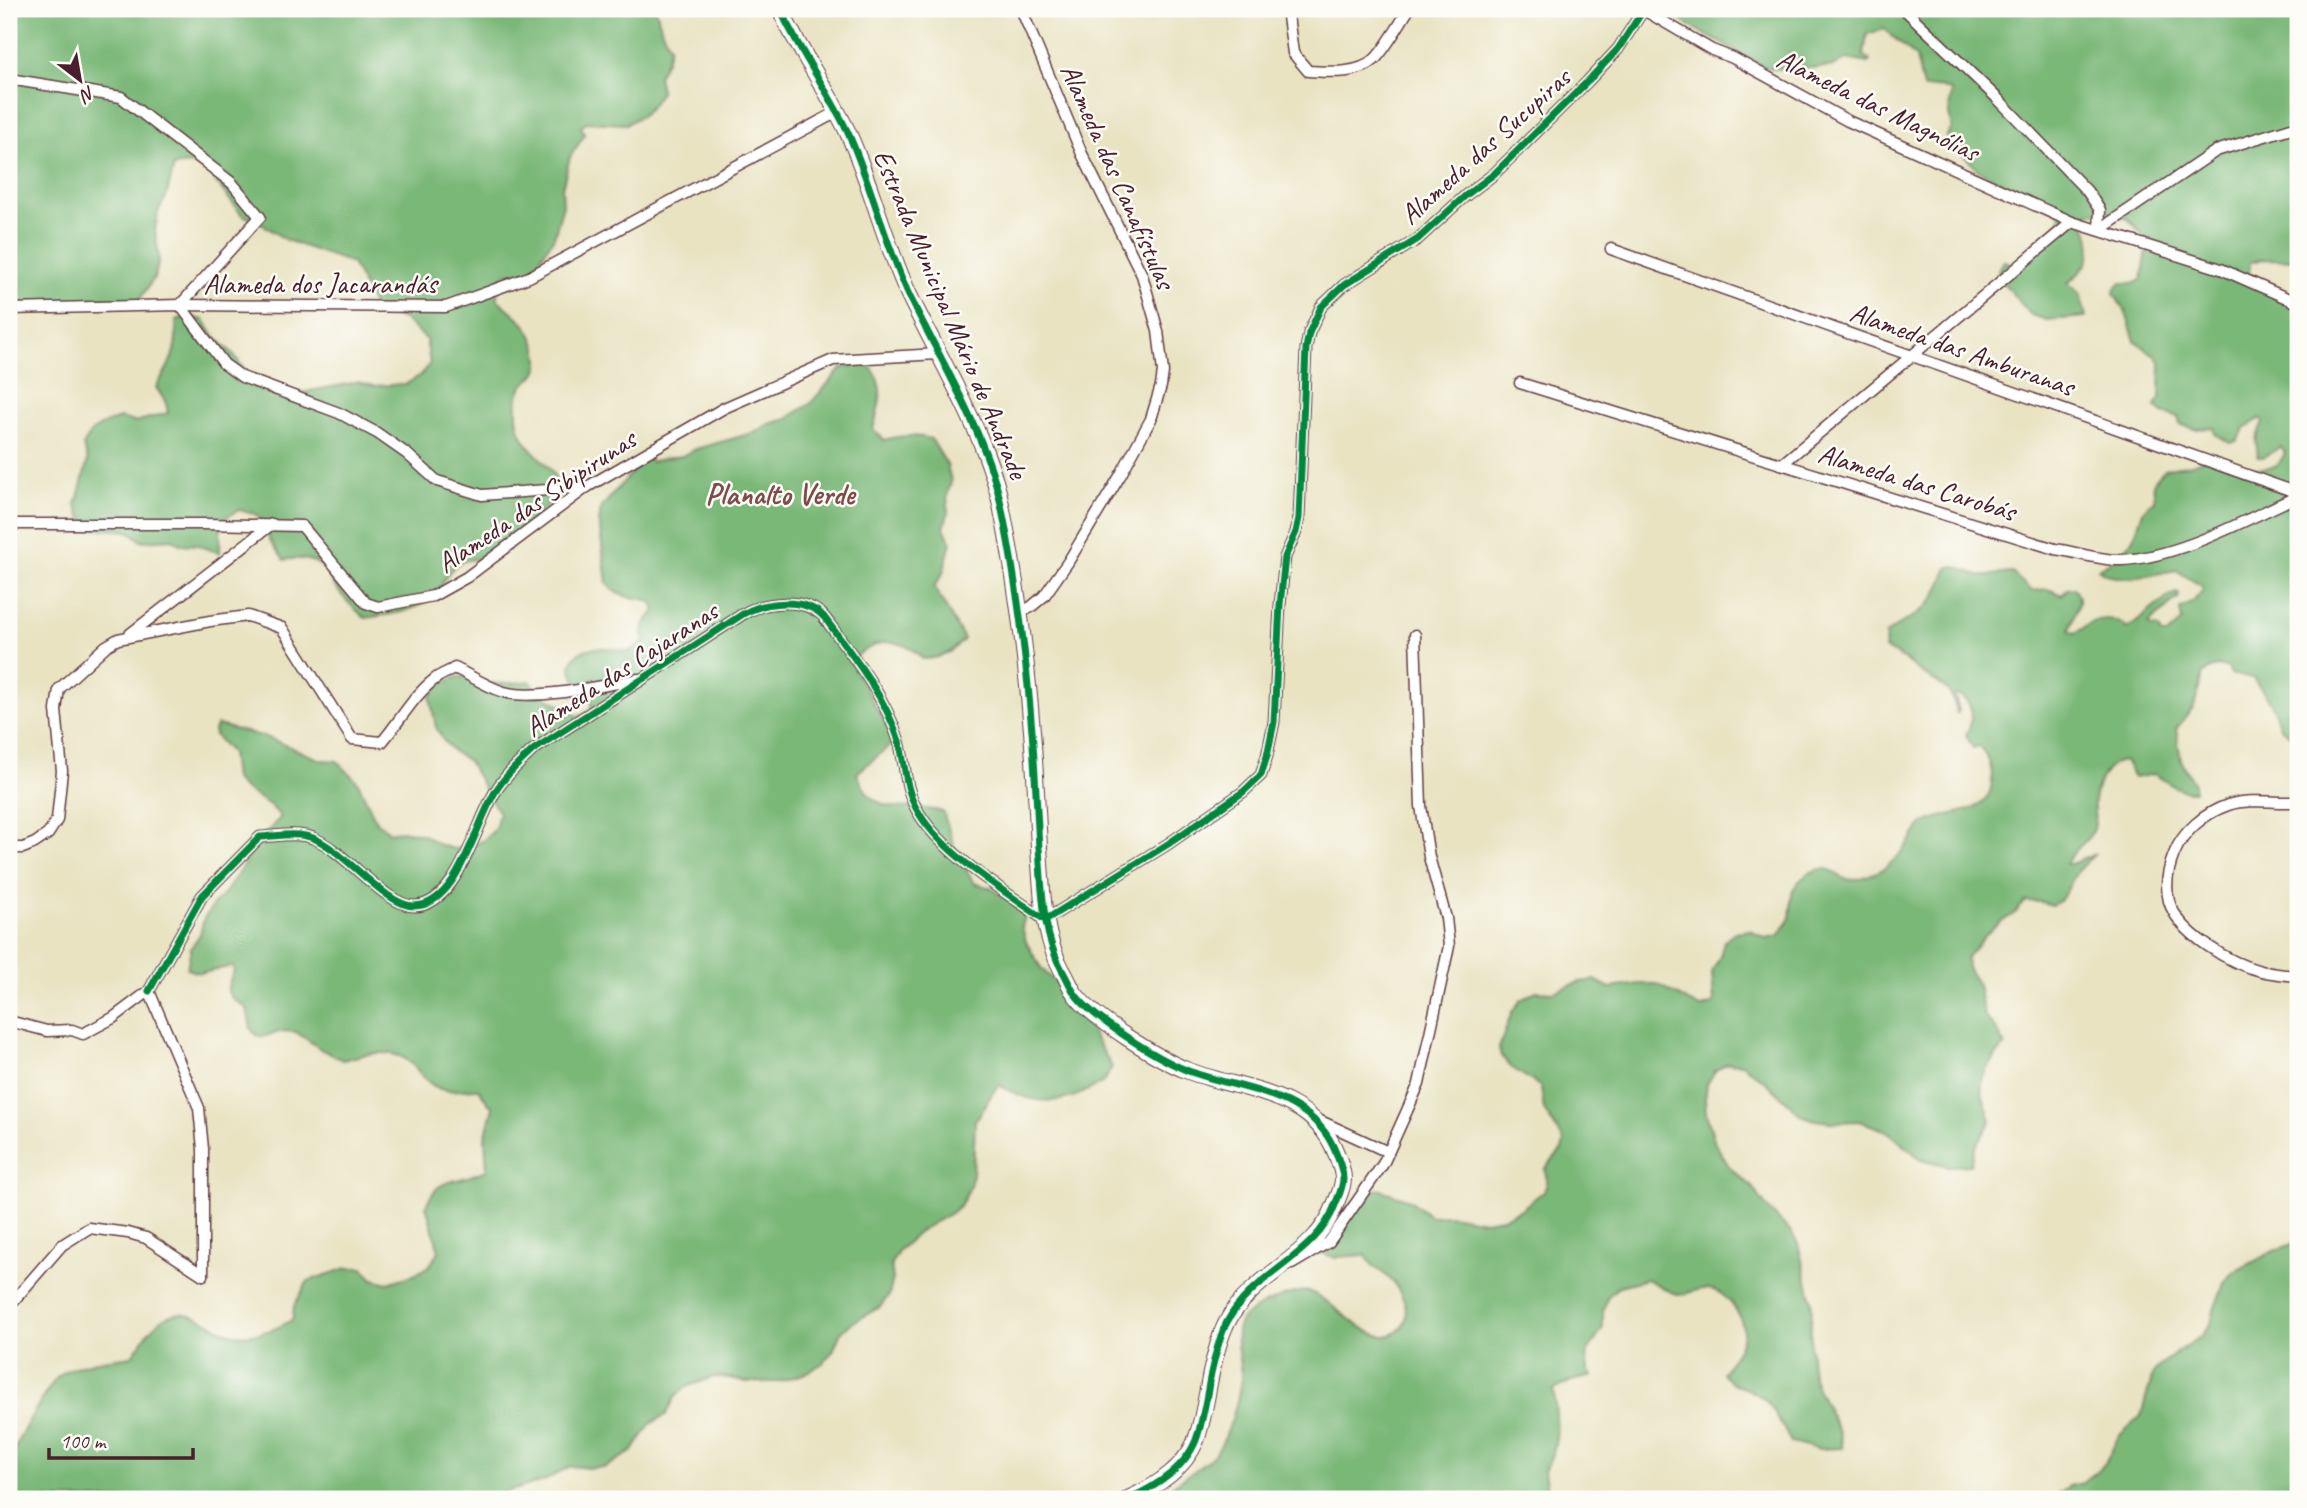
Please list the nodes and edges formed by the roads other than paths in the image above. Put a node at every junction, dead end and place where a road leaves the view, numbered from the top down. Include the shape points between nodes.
1 (780, 9) edge
2 (1021, 9) edge
3 (1286, 9) edge
4 (1409, 9) edge
5 (1643, 9) edge
6 (1904, 9) edge
7 (9, 79) edge
8 (837, 112) junction
9 (2298, 129) edge
10 (2072, 222) junction
11 (2099, 230) junction
12 (1611, 249) dead end
13 (2298, 303) edge
14 (180, 305) junction
15 (9, 309) edge
16 (938, 354) junction
17 (1912, 356) junction
18 (1520, 383) dead end
19 (1782, 464) junction
20 (587, 487) junction
21 (2298, 494) edge
22 (9, 524) edge
23 (272, 524) junction
24 (1019, 613) junction
25 (1415, 635) dead end
26 (127, 637) junction
27 (645, 678) junction
28 (2298, 802) edge
29 (9, 848) edge
30 (1045, 920) junction
31 (2298, 976) edge
32 (149, 991) junction
33 (9, 1021) edge
34 (1313, 1118) junction
35 (1388, 1152) junction
36 (1270, 1274) junction
37 (9, 1306) edge
38 (1128, 1499) edge

1 - 8 street, Estrada Municipal Mário de Andrade
2 - 24 street, Alameda das Canafístulas via 1082,154 1142,275 1158,331 1163,372 1151,419 1120,476 1044,596
3 - 4 street via 1293,53 1308,71 1327,72 1353,70 1373,61
5 - 10 street, Alameda das Magnólias via 1848,121
5 - 30 street, Alameda das Sucupiras via 1618,49 1494,174 1418,239 1344,285 1321,307 1306,348 1299,518 1285,556 1273,722 1261,775 1168,844
6 - 11 street via 2087,191 2099,211
7 - 14 street via 121,97 232,183 260,217
8 - 14 street, Alameda dos Jacarandás via 529,277 446,307
8 - 16 street, Estrada Municipal Mário de Andrade via 906,288
9 - 11 street via 2216,151
10 - 11 street, Alameda das Magnólias
10 - 17 street
11 - 13 street, Alameda das Magnólias via 2221,269
12 - 17 street, Alameda das Amburanas
14 - 15 street, Alameda dos Jacarandás
14 - 20 street via 224,364 242,377 339,413 377,433 437,481 482,495
16 - 20 street, Alameda das Sibipirunas via 833,360 724,408
16 - 24 street, Estrada Municipal Mário de Andrade via 990,468
17 - 19 street
17 - 21 street, Alameda das Amburanas
18 - 19 street, Alameda das Carobás
19 - 21 street, Alameda das Carobás via 2055,549 2119,560 2196,542
20 - 23 street, Alameda das Sibipirunas via 467,577 433,596 396,605 366,603 302,526
22 - 23 street, Alameda das Sibipirunas
23 - 26 street
24 - 30 street, Estrada Municipal Mário de Andrade
25 - 35 street via 1422,806 1449,946 1419,1084
26 - 27 street via 248,616 282,628 352,739 382,741 436,678 455,668 506,693 537,694
26 - 29 street via 106,646 59,689 56,710 62,771 57,820 35,843
27 - 30 street, Alameda das Cajaranas via 754,608 806,604 818,610 866,672 885,706 911,797 926,824 959,858
27 - 32 street, Alameda das Cajaranas via 533,750 508,774 454,880 432,902 409,906 391,899 313,838 294,834 260,837 202,896
28 - 31 street via 2252,801 2208,814 2177,846 2167,882 2169,903 2193,935 2233,961 2260,971
30 - 34 street, Estrada Municipal Mário de Andrade via 1057,961 1092,1012 1159,1057 1279,1099
32 - 33 street via 83,1034
32 - 37 street via 199,1108 203,1275 146,1238 89,1228 62,1245
34 - 35 street
34 - 36 street, Estrada Municipal Mário de Andrade via 1332,1144 1343,1182 1330,1220 1310,1243
35 - 36 street via 1329,1242
36 - 38 street, Estrada Municipal Mário de Andrade via 1251,1289 1228,1320 1216,1350 1197,1439 1180,1464 1154,1488

